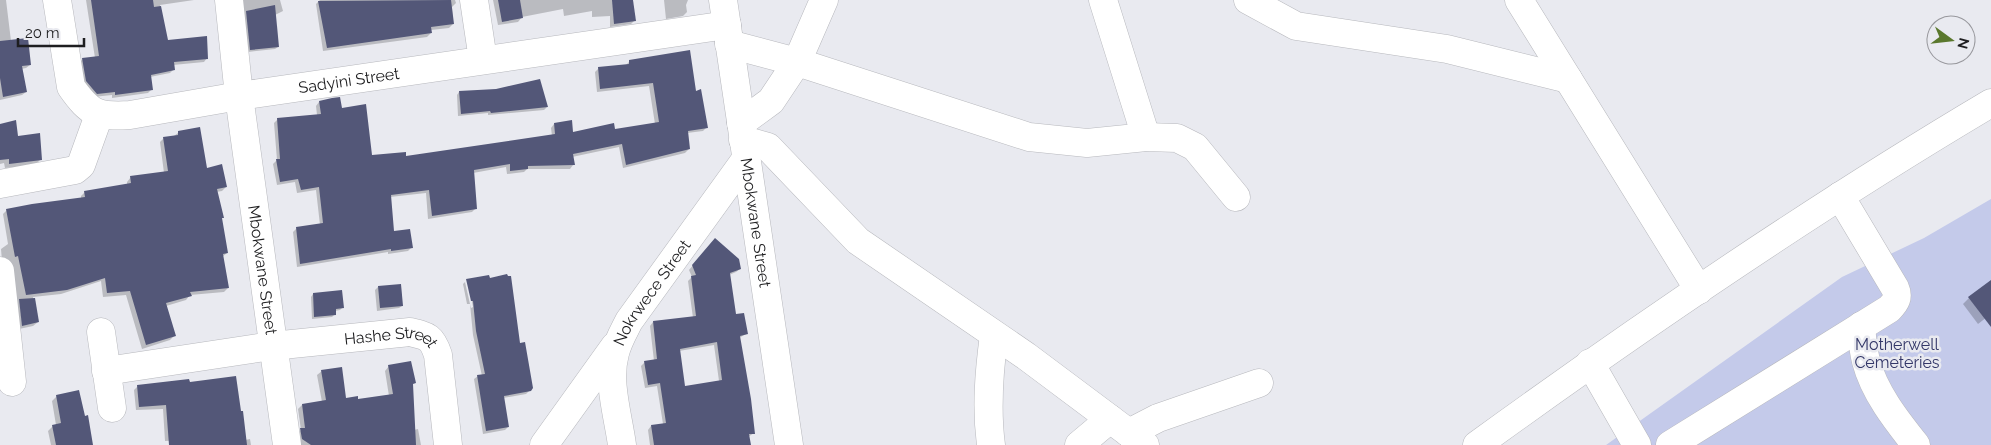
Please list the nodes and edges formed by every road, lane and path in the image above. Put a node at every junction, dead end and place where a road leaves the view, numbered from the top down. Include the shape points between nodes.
1 (57, 0) edge
2 (229, 0) edge
3 (474, 0) edge
4 (824, 0) edge
5 (1248, 0) edge
6 (1519, 0) edge
7 (1101, 1) edge
8 (726, 23) edge
9 (483, 60) junction
10 (797, 62) junction
11 (1568, 79) junction
12 (239, 96) junction
13 (1991, 102) edge
14 (100, 115) junction
15 (1146, 137) junction
16 (744, 141) junction
17 (0, 184) edge
18 (1840, 196) junction
19 (1236, 197) dead end
20 (0, 271) edge
21 (1699, 290) junction
22 (1861, 326) junction
23 (101, 332) dead end
24 (994, 335) junction
25 (619, 340) junction
26 (272, 346) junction
27 (1590, 363) junction
28 (106, 371) junction
29 (12, 382) dead end
30 (1259, 383) dead end
31 (112, 408) dead end
32 (1128, 432) edge
33 (287, 445) edge
34 (448, 445) edge
35 (544, 445) edge
36 (622, 445) edge
37 (789, 445) edge
38 (991, 445) edge
39 (1079, 445) edge
40 (1477, 445) edge
41 (1637, 445) edge
42 (1670, 445) edge
43 (1916, 445) edge

1 - 14 street via 71,87 79,99
2 - 12 street, Mbokwane Street
3 - 9 street
4 - 10 street, Nokrwece Street
5 - 11 street via 1296,26 1447,49
6 - 11 street
7 - 15 street
8 - 9 street, Sadyini Street
8 - 10 street
8 - 16 street, Mbokwane Street
9 - 12 street, Sadyini Street
10 - 15 street via 1029,137 1088,143
10 - 16 street, Nokrwece Street
11 - 21 street
12 - 14 street, Sadyini Street via 130,115
12 - 26 street, Mbokwane Street
13 - 18 street
14 - 17 street via 76,170
15 - 19 street via 1178,138 1195,147
16 - 24 street via 768,147 858,241
16 - 25 street, Nokrwece Street
16 - 37 street, Mbokwane Street
18 - 21 street
18 - 22 street via 1897,293 1889,309
20 - 29 street
21 - 27 street
22 - 42 street
22 - 43 street via 1865,360 1872,380 1894,417
23 - 28 street
24 - 32 street
24 - 38 street via 988,376
25 - 35 street
25 - 36 street, Nokrwece Street via 612,389
26 - 28 street, Hashe Street
26 - 33 street, Mbokwane Street
26 - 34 street, Hashe Street via 410,332 426,335 434,343 438,355
27 - 40 street
27 - 41 street
28 - 31 street
30 - 32 street via 1158,418
32 - 39 street

